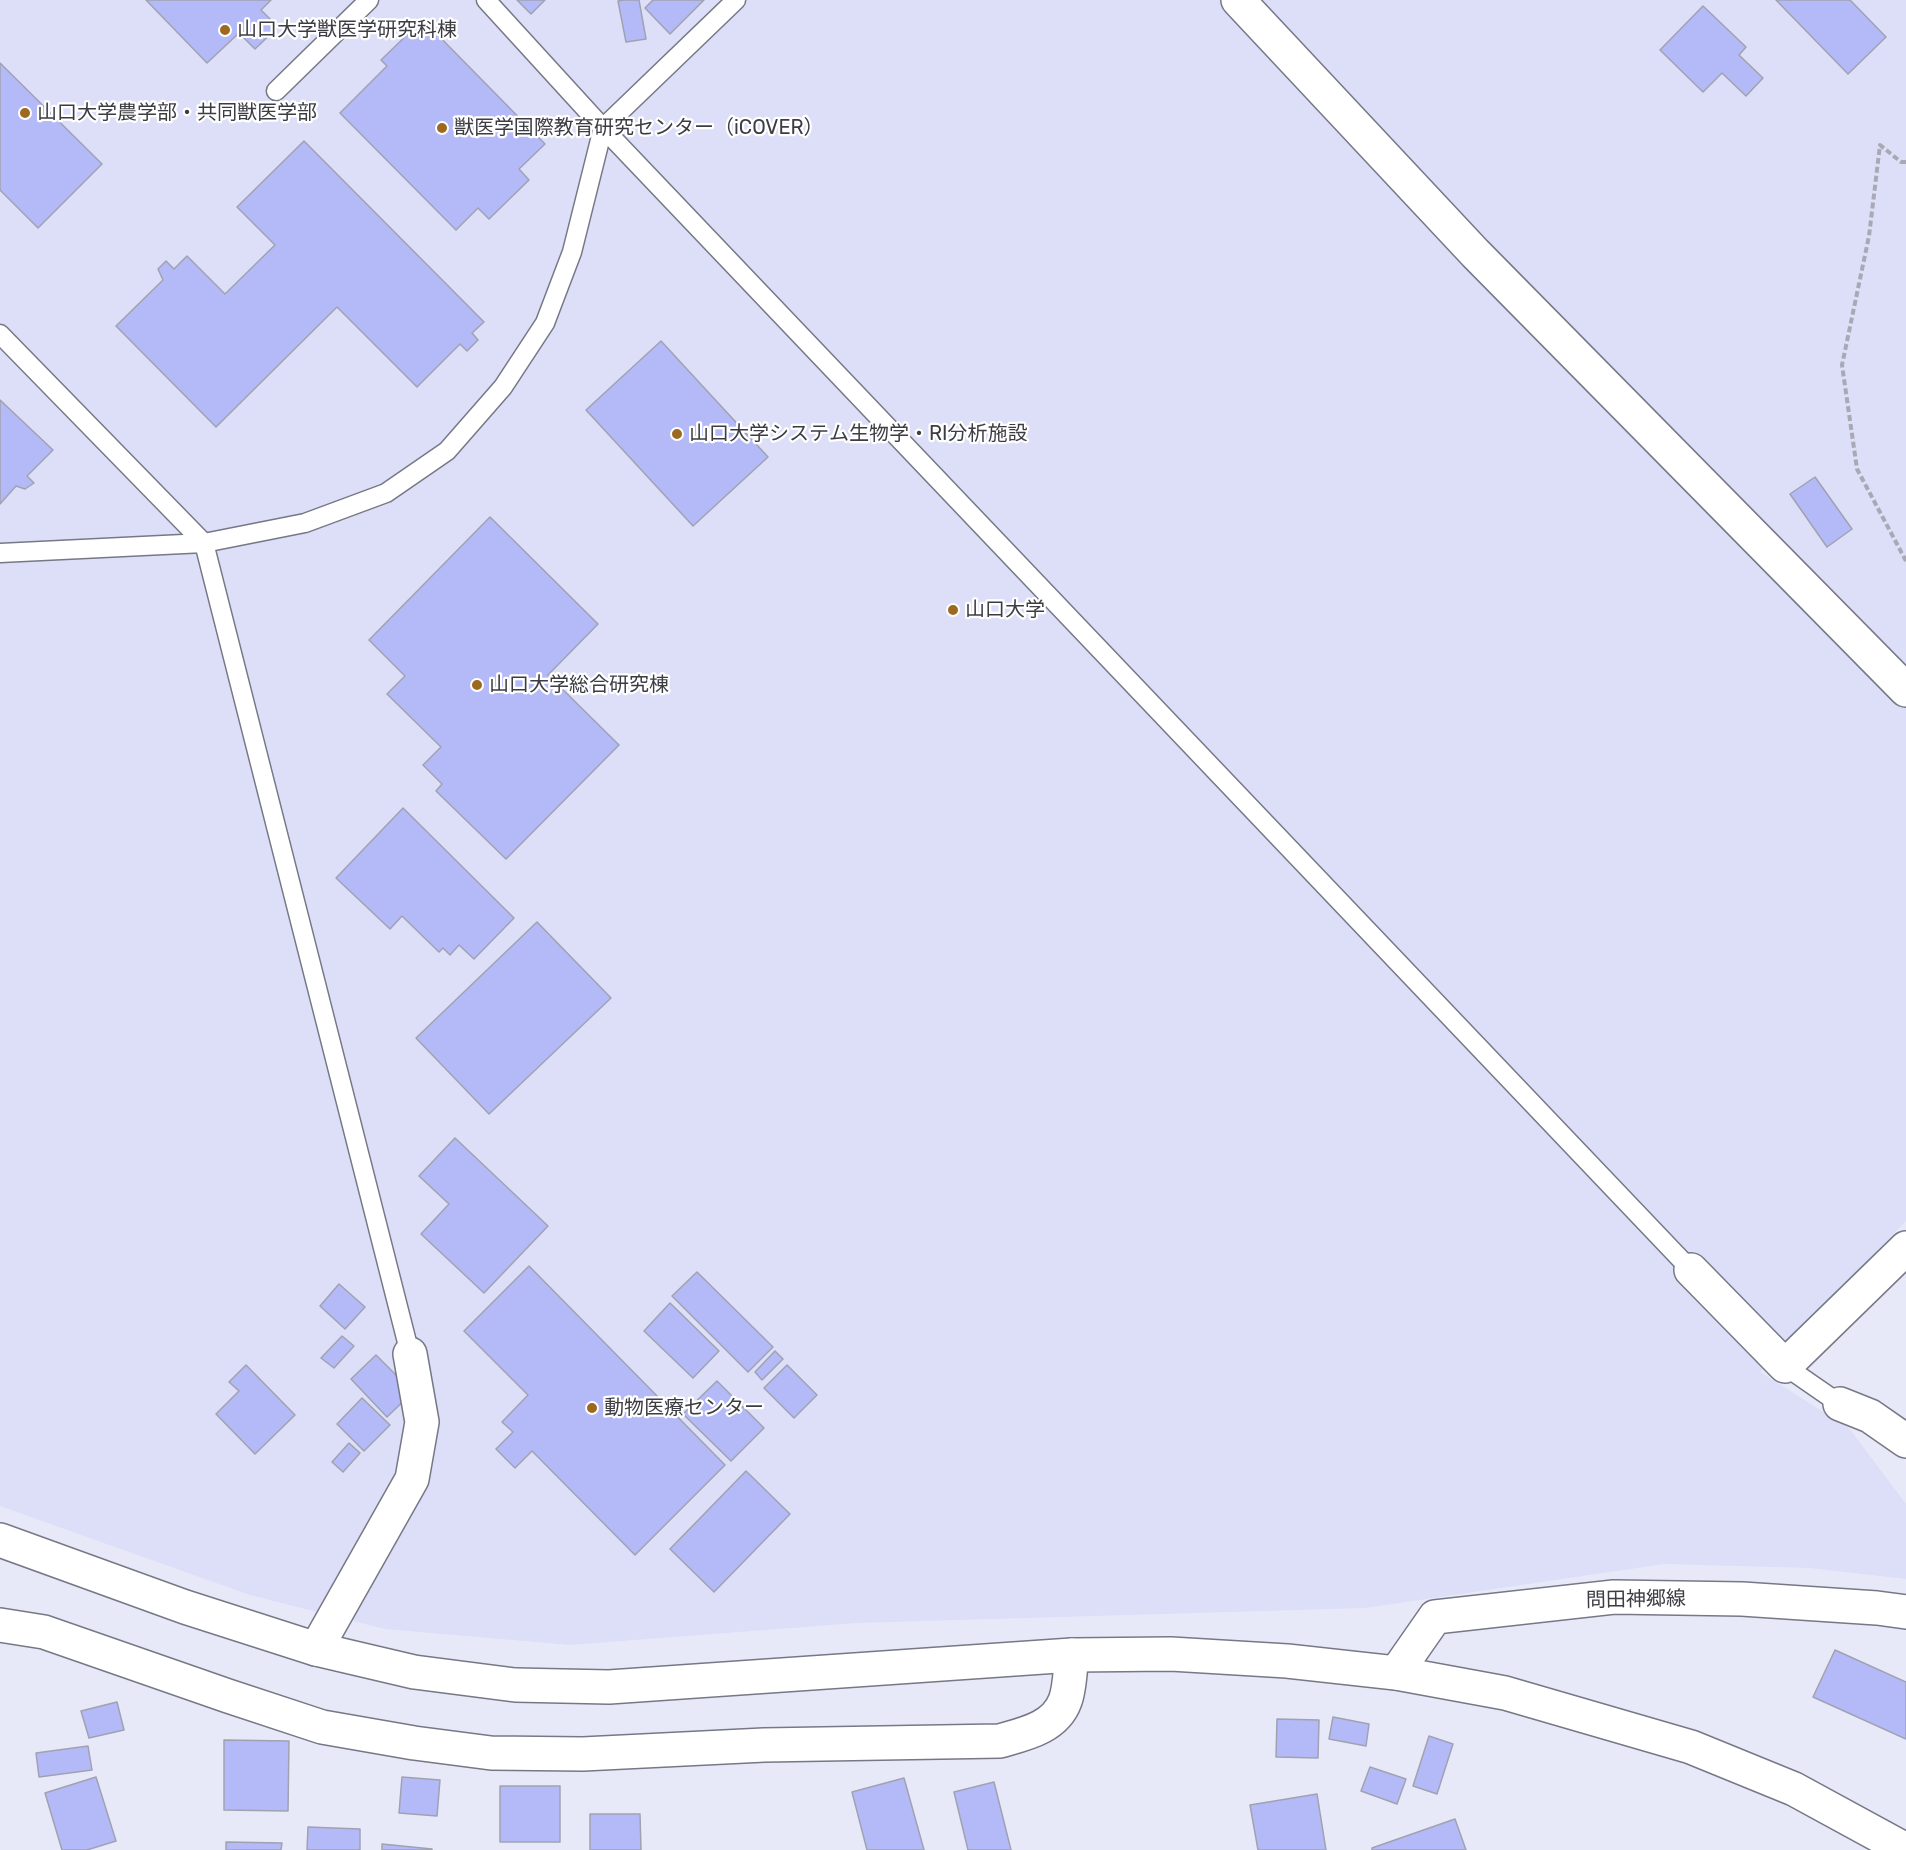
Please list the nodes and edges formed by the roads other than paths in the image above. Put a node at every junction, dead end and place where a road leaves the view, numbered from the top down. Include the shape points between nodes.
1 (369, 0) edge
2 (486, 0) edge
3 (736, 0) edge
4 (1238, 0) edge
5 (276, 91) dead end
6 (603, 128) junction
7 (0, 334) edge
8 (204, 543) junction
9 (0, 553) edge
10 (1906, 690) edge
11 (1906, 1248) edge
12 (1691, 1270) joint
13 (410, 1354) joint
14 (1785, 1366) junction
15 (1840, 1404) joint
16 (1906, 1441) edge
17 (0, 1540) edge
18 (1906, 1612) edge
19 (0, 1625) edge
20 (316, 1649) junction
21 (1072, 1655) junction
22 (1396, 1673) junction
23 (1906, 1850) edge

1 - 5 lane
2 - 6 lane
3 - 6 lane
4 - 10 street via 1475,254
6 - 8 lane via 572,252 545,323 503,387 447,451 387,493 305,523
6 - 12 lane
7 - 8 lane
8 - 9 lane
8 - 13 lane
11 - 14 street
12 - 14 street
13 - 20 street via 422,1422 412,1479
14 - 15 lane
15 - 16 street via 1869,1416
17 - 20 street via 185,1607
18 - 22 street, 問田神郷線 via 1742,1599 1614,1597 1435,1617
19 - 21 street via 44,1632 322,1727 491,1753 583,1754 764,1745 1000,1741 1051,1721 1065,1702
20 - 21 street via 414,1672 515,1685 609,1687
21 - 22 street via 1171,1654
22 - 23 street via 1506,1693 1691,1748 1794,1789

